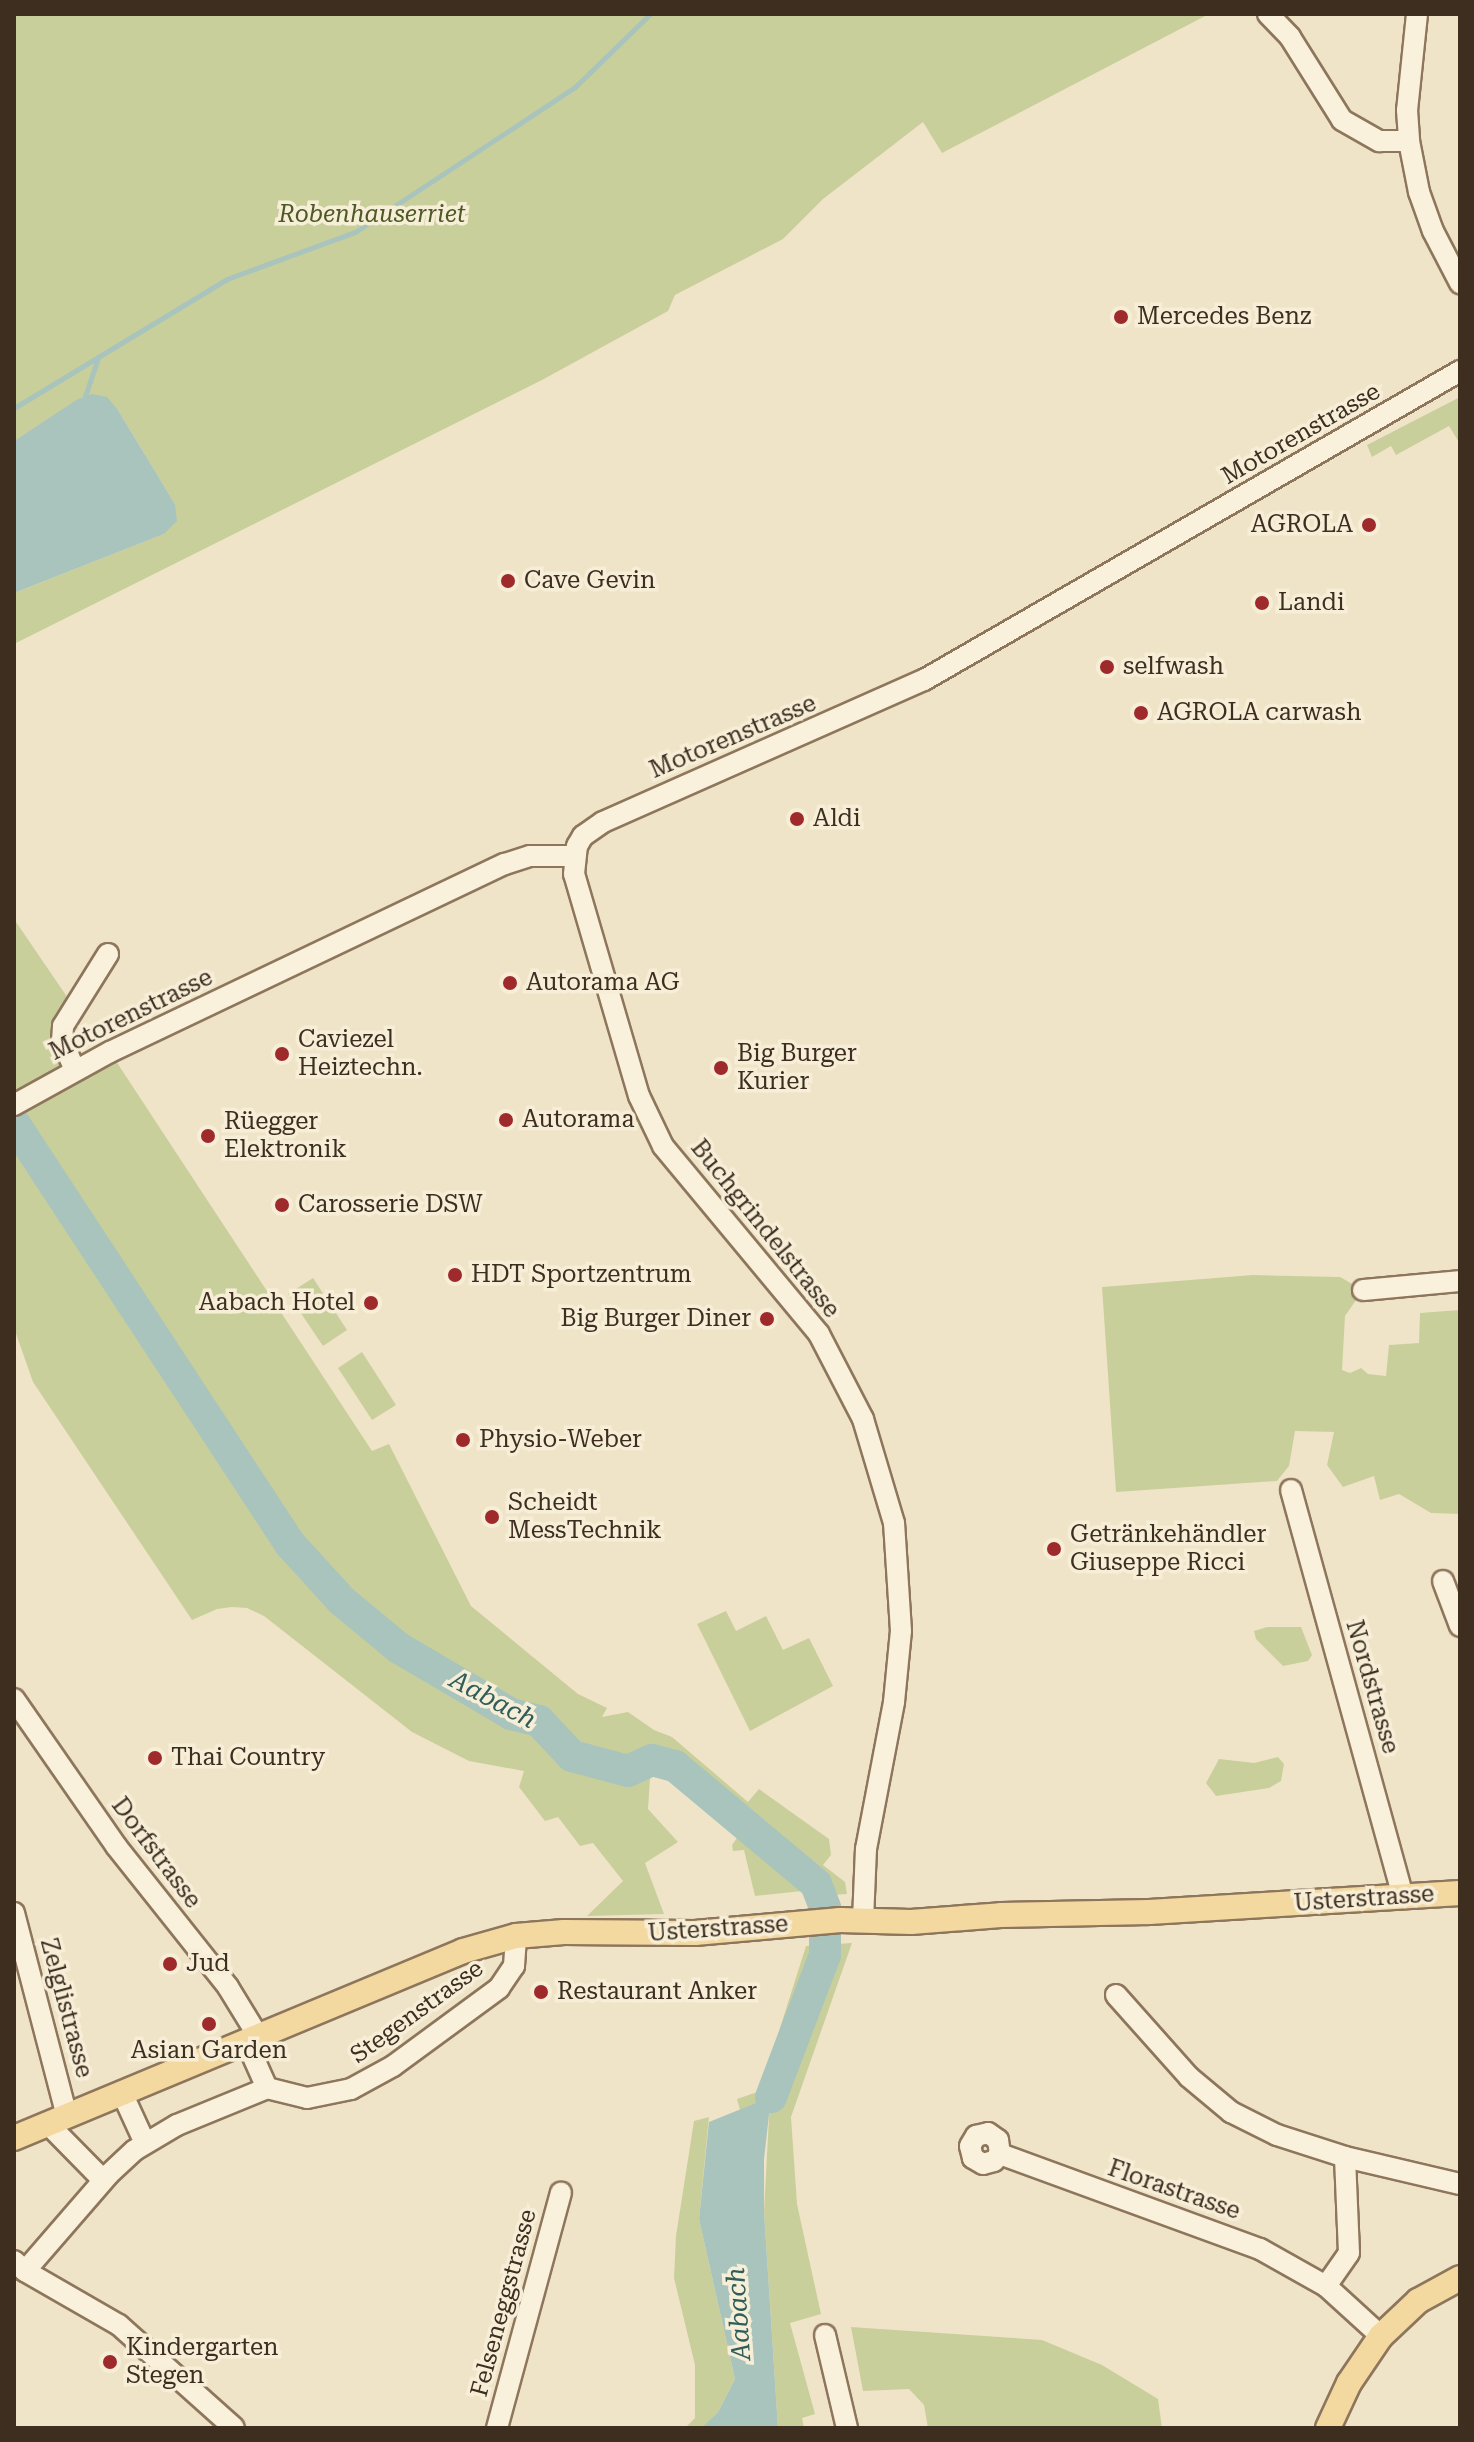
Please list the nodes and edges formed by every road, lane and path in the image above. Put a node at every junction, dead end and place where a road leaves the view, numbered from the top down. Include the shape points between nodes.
1 (1268, 14) edge
2 (1417, 14) edge
3 (1409, 141) junction
4 (1460, 283) edge
5 (1460, 371) edge
6 (574, 856) junction
7 (108, 954) dead end
8 (75, 1070) junction
9 (22, 1100) edge
10 (1460, 1281) edge
11 (1363, 1290) dead end
12 (1291, 1490) dead end
13 (1443, 1581) dead end
14 (1460, 1626) edge
15 (14, 1699) edge
16 (1460, 1893) edge
17 (1403, 1897) junction
18 (14, 1913) edge
19 (852, 1920) junction
20 (516, 1936) junction
21 (1116, 1995) dead end
22 (252, 2039) junction
23 (267, 2088) junction
24 (122, 2093) junction
25 (58, 2120) junction
26 (14, 2138) edge
27 (145, 2143) junction
28 (1000, 2154) dead end
29 (1345, 2157) junction
30 (103, 2180) junction
31 (1460, 2184) edge
32 (561, 2193) dead end
33 (20, 2266) edge
34 (1460, 2278) edge
35 (1326, 2286) junction
36 (825, 2335) dead end
37 (1381, 2336) junction
38 (234, 2428) edge
39 (497, 2428) edge
40 (847, 2428) edge
41 (1328, 2428) edge

1 - 3 street via 1290,37 1342,120 1379,141
2 - 3 street
3 - 4 street via 1433,231
5 - 6 street, Motorenstrasse via 924,680 603,822 583,836
6 - 8 street, Motorenstrasse via 530,856 505,864
6 - 19 street, Buchgrindelstrasse via 574,874 639,1096 663,1146 819,1334 863,1419 894,1523 901,1631 894,1702
7 - 8 street via 63,1026 62,1041
8 - 9 street, Motorenstrasse
10 - 11 street
12 - 17 street, Nordstrasse
13 - 14 street
15 - 22 street, Dorfstrasse via 116,1846 228,1987
16 - 17 main road, Usterstrasse
17 - 19 main road, Usterstrasse via 1149,1912
18 - 25 street, Zelglistrasse
19 - 20 main road, Usterstrasse via 695,1933
20 - 22 main road, Usterstrasse via 463,1951
20 - 23 street, Stegenstrasse via 514,1966 499,1988 374,2078 307,2098
21 - 29 street via 1189,2077 1231,2112 1277,2135
22 - 23 street
22 - 24 main road, Usterstrasse
23 - 27 street
24 - 25 main road, Usterstrasse
24 - 27 street
25 - 26 main road, Usterstrasse
25 - 30 street
27 - 30 street
28 - 35 street, Florastrasse via 1260,2249
29 - 31 street
29 - 35 street via 1349,2253
30 - 33 street
32 - 39 street, Felseneggstrasse
33 - 38 street via 119,2325
34 - 37 main road via 1418,2301
35 - 37 street, Florastrasse
36 - 40 street
37 - 41 main road via 1349,2383

